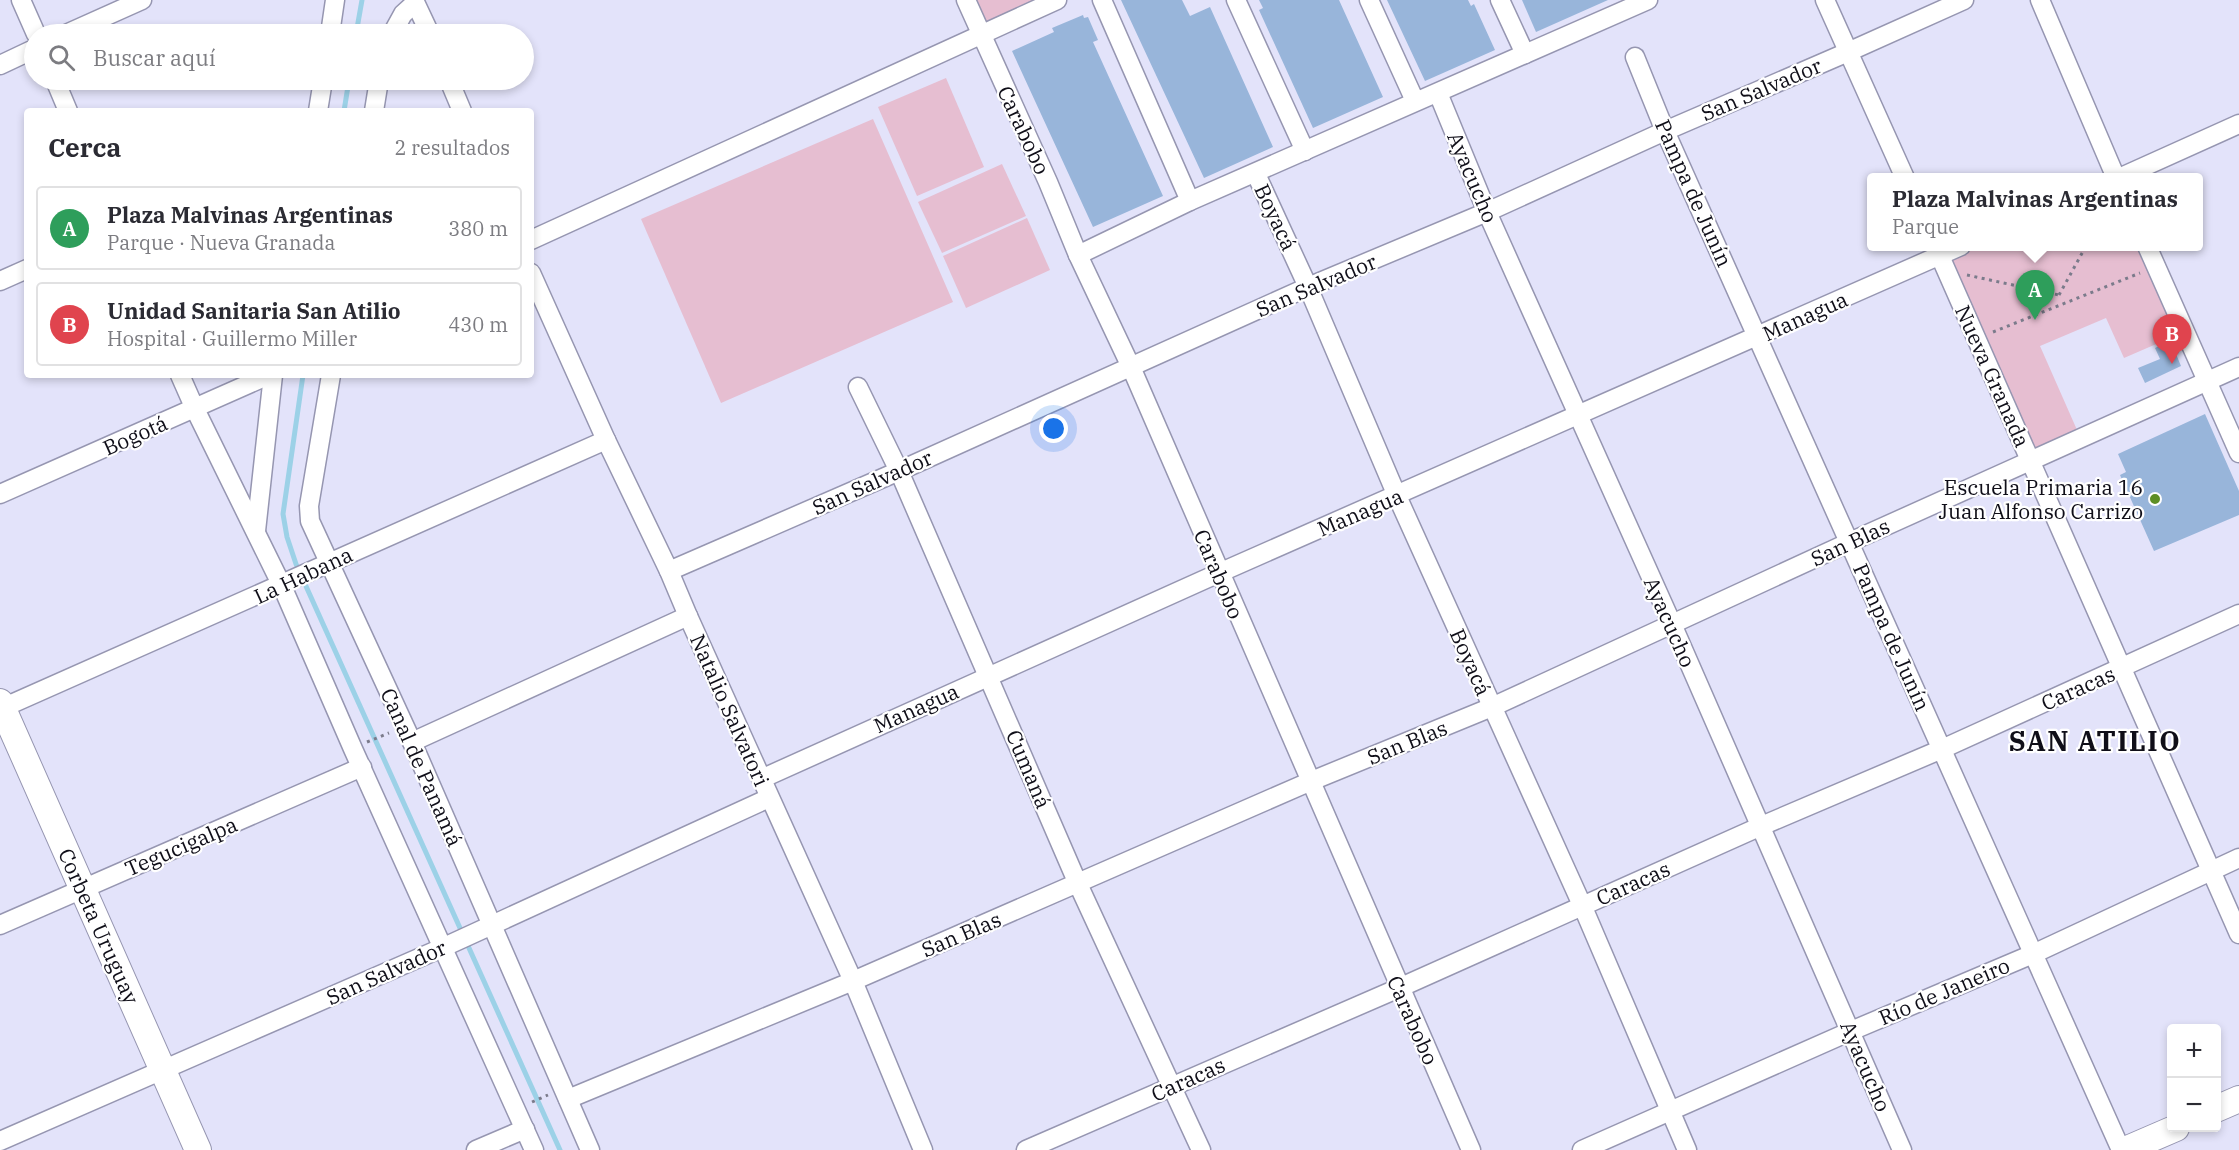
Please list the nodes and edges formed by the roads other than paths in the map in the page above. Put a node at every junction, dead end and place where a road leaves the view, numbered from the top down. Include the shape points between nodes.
1 (21, 0) edge
2 (142, 0) edge
3 (335, 0) edge
4 (966, 0) edge
5 (1057, 0) edge
6 (1102, 0) edge
7 (1236, 0) edge
8 (1369, 0) edge
9 (1500, 0) edge
10 (1648, 0) edge
11 (1825, 0) edge
12 (1964, 0) edge
13 (2040, 0) edge
14 (415, 1) edge
15 (1628, 4) edge
16 (32, 24) edge
17 (88, 24) edge
18 (331, 24) edge
19 (398, 24) edge
20 (425, 24) edge
21 (980, 34) junction
22 (1848, 52) junction
23 (24, 54) edge
24 (1525, 54) junction
25 (1635, 57) dead end
26 (0, 65) edge
27 (59, 90) edge
28 (321, 90) edge
29 (377, 90) edge
30 (453, 90) edge
31 (1438, 93) junction
32 (1416, 101) junction
33 (67, 108) edge
34 (318, 108) edge
35 (374, 108) edge
36 (461, 108) edge
37 (2239, 124) edge
38 (1665, 131) junction
39 (1305, 151) junction
40 (1903, 173) edge
41 (2116, 173) edge
42 (2127, 173) edge
43 (1256, 174) junction
44 (1190, 201) junction
45 (1486, 212) junction
46 (534, 239) edge
47 (2149, 251) edge
48 (1078, 255) junction
49 (1941, 258) edge
50 (24, 270) edge
51 (0, 280) edge
52 (534, 280) edge
53 (1308, 287) junction
54 (1759, 337) junction
55 (2239, 366) edge
56 (1131, 367) junction
57 (181, 378) edge
58 (264, 378) edge
59 (271, 378) edge
60 (330, 378) edge
61 (2207, 380) junction
62 (858, 387) dead end
63 (195, 409) junction
64 (1579, 416) junction
65 (606, 440) junction
66 (2239, 453) edge
67 (2031, 461) junction
68 (899, 471) junction
69 (0, 494) edge
70 (1397, 496) junction
71 (256, 531) junction
72 (1850, 542) junction
73 (328, 563) junction
74 (669, 571) junction
75 (1219, 573) junction
76 (282, 586) junction
77 (2239, 614) edge
78 (688, 616) junction
79 (1672, 624) junction
80 (2122, 667) junction
81 (989, 675) junction
82 (1, 706) edge
83 (1492, 707) junction
84 (408, 734) junction
85 (1942, 749) junction
86 (362, 767) junction
87 (761, 779) junction
88 (1309, 782) junction
89 (769, 798) junction
90 (1759, 827) junction
91 (2239, 858) edge
92 (2211, 870) junction
93 (1078, 884) junction
94 (82, 888) junction
95 (1582, 905) junction
96 (490, 924) junction
97 (0, 925) edge
98 (2239, 934) edge
99 (444, 947) junction
100 (2033, 954) junction
101 (853, 981) junction
102 (1399, 988) junction
103 (1851, 1030) junction
104 (162, 1069) junction
105 (1173, 1086) junction
106 (565, 1093) junction
107 (2239, 1100) edge
108 (2221, 1107) edge
109 (1671, 1112) junction
110 (525, 1129) junction
111 (2167, 1132) edge
112 (0, 1141) edge
113 (198, 1150) edge
114 (476, 1150) edge
115 (534, 1150) edge
116 (590, 1150) edge
117 (923, 1150) edge
118 (1026, 1150) edge
119 (1201, 1150) edge
120 (1471, 1150) edge
121 (1582, 1150) edge
122 (1687, 1150) edge
123 (1902, 1150) edge
124 (2123, 1150) edge

1 - 16 street
2 - 17 street
3 - 18 street
4 - 21 street, Carabobo
5 - 21 street
6 - 44 street
7 - 39 street
8 - 32 street
9 - 24 street
10 - 15 street
11 - 22 street
12 - 22 street, San Salvador
13 - 41 street
14 - 19 street
14 - 20 street
15 - 24 street
21 - 46 street
21 - 48 street, Carabobo
22 - 38 street, San Salvador
22 - 40 street
23 - 26 street
24 - 31 street
25 - 38 street, Pampa de Junín
27 - 33 street
28 - 34 street
29 - 35 street
30 - 36 street
31 - 32 street
31 - 45 street, Ayacucho
32 - 39 street
37 - 42 street
38 - 45 street, San Salvador
38 - 54 street, Pampa de Junín
39 - 43 street
43 - 44 street
43 - 53 street, Boyacá
44 - 48 street
45 - 53 street, San Salvador
45 - 64 street, Ayacucho
47 - 61 street
48 - 56 street, Carabobo
49 - 54 street, Managua
49 - 67 street, Nueva Granada
50 - 51 street
52 - 65 street, Natalio Salvatori
53 - 56 street, San Salvador
53 - 70 street, Boyacá
54 - 64 street, Managua
54 - 72 street, Pampa de Junín
55 - 61 street, San Blas
56 - 68 street, San Salvador
56 - 75 street, Carabobo
57 - 63 street
58 - 63 street, Bogotá
59 - 71 street
60 - 73 street, Canal de Panamá via 309,506 310,521
61 - 66 street
61 - 67 street, San Blas
62 - 68 street, Cumaná
63 - 69 street, Bogotá
63 - 71 street
64 - 70 street, Managua
64 - 79 street, Ayacucho
65 - 73 street, La Habana
65 - 74 street, Natalio Salvatori
67 - 72 street, San Blas
67 - 80 street, Nueva Granada
68 - 74 street, San Salvador
68 - 81 street, Cumaná
70 - 75 street, Managua
70 - 83 street, Boyacá
71 - 76 street
72 - 79 street, San Blas
72 - 85 street, Pampa de Junín
73 - 76 street, La Habana
73 - 84 street, Canal de Panamá
74 - 78 street, Natalio Salvatori
75 - 81 street, Managua
75 - 88 street, Carabobo
76 - 82 street, La Habana
76 - 86 street
77 - 80 street, Caracas
78 - 84 street
78 - 87 street, Natalio Salvatori
79 - 83 street, San Blas
79 - 90 street, Ayacucho
80 - 85 street, Caracas
80 - 92 street, Nueva Granada
81 - 87 street, Managua
81 - 93 street, Cumaná
82 - 94 street, Corbeta Uruguay
83 - 88 street, San Blas
83 - 95 street, Boyacá
84 - 96 street, Canal de Panamá
85 - 90 street, Caracas
85 - 100 street, Pampa de Junín
86 - 94 street, Tegucigalpa
86 - 99 street
87 - 89 street, Natalio Salvatori
88 - 93 street, San Blas
88 - 102 street, Carabobo
89 - 96 street, San Salvador
89 - 101 street, Natalio Salvatori
90 - 95 street, Caracas
90 - 103 street, Ayacucho
91 - 92 street, Río de Janeiro
92 - 98 street, Nueva Granada
92 - 100 street, Río de Janeiro
93 - 101 street, San Blas
93 - 105 street, Cumaná
94 - 97 street, Tegucigalpa
94 - 104 street, Corbeta Uruguay
95 - 102 street, Caracas
95 - 109 street, Boyacá
96 - 99 street, San Salvador
96 - 106 street, Canal de Panamá
99 - 104 street, San Salvador
99 - 110 street
100 - 103 street, Río de Janeiro
100 - 124 street, Pampa de Junín
101 - 106 street, San Blas
101 - 117 street, Natalio Salvatori
102 - 105 street, Caracas
102 - 120 street, Carabobo
103 - 109 street, Río de Janeiro
103 - 123 street, Ayacucho
104 - 112 street, San Salvador
104 - 113 street, Corbeta Uruguay
105 - 118 street, Caracas
105 - 119 street, Cumaná
106 - 116 street, Canal de Panamá
107 - 108 street
109 - 121 street, Río de Janeiro
109 - 122 street, Boyacá
110 - 114 street
110 - 115 street
111 - 124 street

